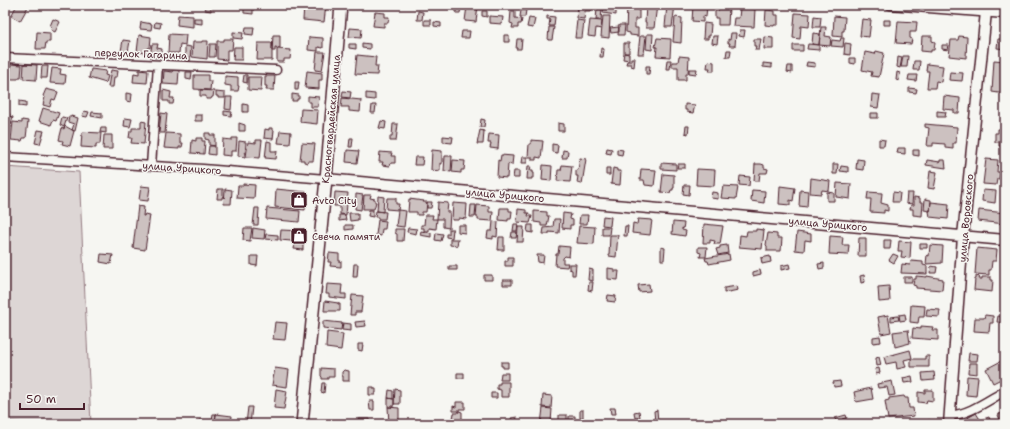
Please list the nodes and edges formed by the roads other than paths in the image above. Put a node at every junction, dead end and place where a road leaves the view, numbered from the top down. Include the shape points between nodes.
1 (341, 5) edge
2 (890, 5) edge
3 (986, 12) junction
4 (1005, 14) edge
5 (5, 58) edge
6 (158, 65) junction
7 (276, 70) dead end
8 (5, 157) edge
9 (151, 166) junction
10 (326, 179) junction
11 (963, 236) junction
12 (1005, 240) edge
13 (1005, 391) edge
14 (949, 419) edge
15 (302, 424) edge

1 - 10 main road, Красногвардейская улица
2 - 3 street
3 - 4 street
3 - 11 street, улица Воровского
5 - 6 street, переулок Гагарина
6 - 7 street, переулок Гагарина
6 - 9 street
8 - 9 street, улица Урицкого
9 - 10 street, улица Урицкого
10 - 11 street, улица Урицкого
10 - 15 main road, Красногвардейская улица
11 - 12 street, улица Урицкого
11 - 14 street, улица Воровского
13 - 14 street

